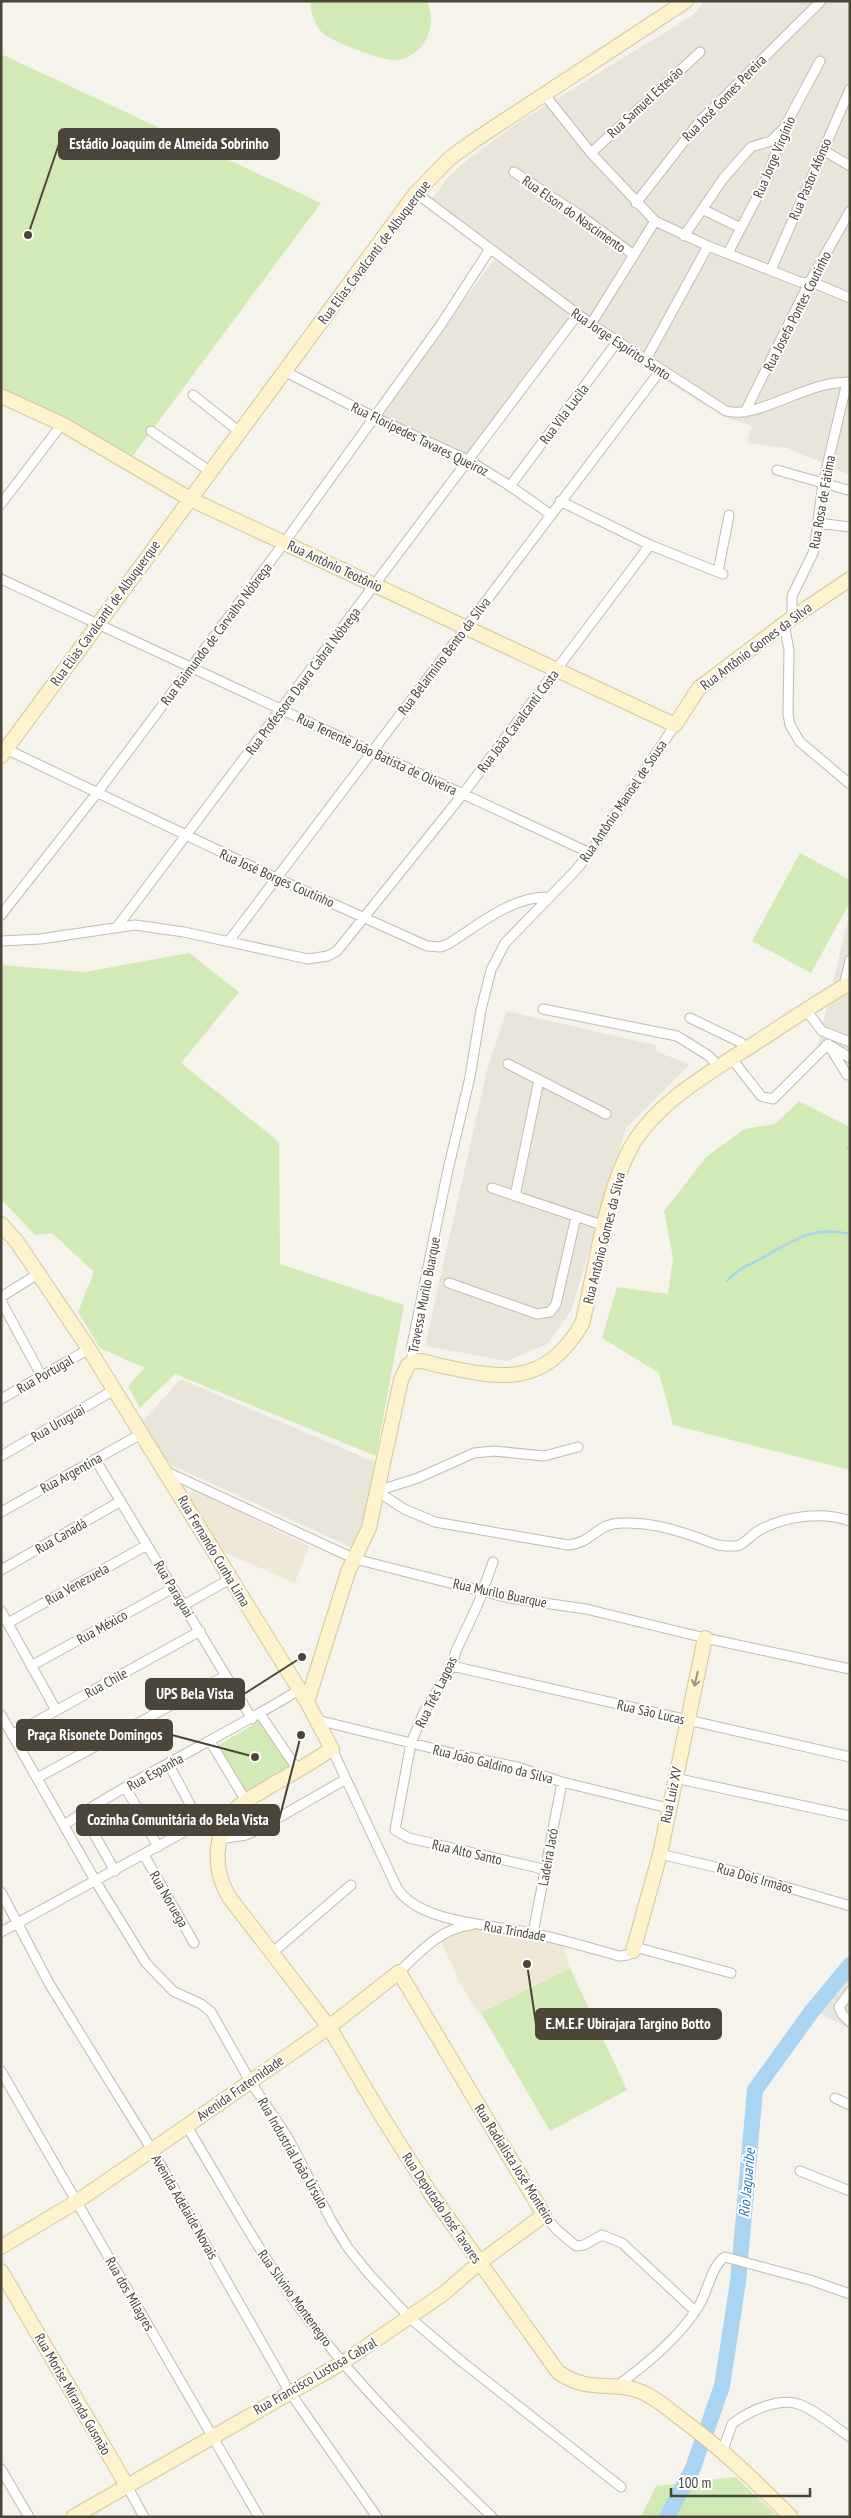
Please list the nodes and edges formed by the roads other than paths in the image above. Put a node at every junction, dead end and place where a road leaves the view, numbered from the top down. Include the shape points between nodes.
1 (686, 1) edge
2 (821, 1) edge
3 (700, 52) dead end
4 (820, 61) dead end
5 (850, 89) edge
6 (544, 94) junction
7 (784, 128) junction
8 (823, 150) junction
9 (591, 153) junction
10 (850, 166) edge
11 (514, 172) dead end
12 (416, 193) junction
13 (636, 203) junction
14 (702, 209) junction
15 (850, 210) edge
16 (654, 221) junction
17 (740, 228) junction
18 (684, 236) junction
19 (708, 246) junction
20 (490, 249) junction
21 (728, 253) junction
22 (634, 255) junction
23 (771, 270) junction
24 (809, 283) junction
25 (850, 298) edge
26 (578, 314) junction
27 (591, 324) junction
28 (617, 342) junction
29 (645, 361) junction
30 (660, 371) junction
31 (286, 372) junction
32 (848, 382) edge
33 (193, 394) dead end
34 (1, 396) edge
35 (745, 412) junction
36 (374, 417) junction
37 (62, 424) junction
38 (151, 431) dead end
39 (241, 433) junction
40 (468, 460) junction
41 (777, 470) dead end
42 (211, 472) junction
43 (822, 483) junction
44 (510, 486) junction
45 (848, 490) dead end
46 (190, 499) junction
47 (560, 501) junction
48 (1, 504) edge
49 (550, 514) junction
50 (729, 515) dead end
51 (818, 524) junction
52 (850, 527) edge
53 (284, 543) junction
54 (650, 545) junction
55 (1, 579) edge
56 (850, 579) edge
57 (376, 585) junction
58 (788, 621) junction
59 (99, 623) junction
60 (466, 627) junction
61 (192, 667) junction
62 (556, 670) junction
63 (282, 709) junction
64 (675, 725) junction
65 (373, 751) junction
66 (4, 753) edge
67 (850, 784) edge
68 (97, 793) junction
69 (463, 794) junction
70 (186, 836) junction
71 (590, 853) junction
72 (276, 878) junction
73 (550, 897) junction
74 (1, 915) edge
75 (363, 916) junction
76 (118, 927) junction
77 (1, 941) edge
78 (229, 942) junction
79 (850, 960) edge
80 (847, 984) edge
81 (543, 1008) dead end
82 (806, 1010) junction
83 (690, 1018) dead end
84 (828, 1039) junction
85 (850, 1042) edge
86 (747, 1049) junction
87 (850, 1058) edge
88 (732, 1059) junction
89 (508, 1064) dead end
90 (719, 1067) junction
91 (847, 1075) dead end
92 (539, 1080) junction
93 (606, 1114) dead end
94 (492, 1188) dead end
95 (515, 1196) junction
96 (576, 1217) junction
97 (1, 1224) edge
98 (605, 1226) junction
99 (38, 1274) junction
100 (449, 1283) dead end
101 (1, 1297) edge
102 (1, 1301) edge
103 (89, 1349) junction
104 (412, 1362) junction
105 (41, 1376) junction
106 (114, 1390) junction
107 (1, 1399) edge
108 (141, 1434) junction
109 (578, 1447) dead end
110 (1, 1456) edge
111 (95, 1459) junction
112 (165, 1470) junction
113 (377, 1491) junction
114 (121, 1501) junction
115 (3, 1508) edge
116 (850, 1521) edge
117 (147, 1545) junction
118 (355, 1559) junction
119 (493, 1562) dead end
120 (1, 1570) edge
121 (230, 1579) junction
122 (173, 1588) junction
123 (483, 1592) junction
124 (184, 1605) junction
125 (1, 1611) edge
126 (8, 1623) junction
127 (200, 1632) junction
128 (705, 1638) junction
129 (31, 1666) junction
130 (452, 1666) junction
131 (850, 1669) edge
132 (225, 1676) junction
133 (299, 1690) junction
134 (307, 1702) junction
135 (56, 1710) junction
136 (260, 1714) junction
137 (1, 1715) edge
138 (252, 1719) junction
139 (317, 1720) junction
140 (686, 1720) junction
141 (12, 1735) junction
142 (210, 1741) junction
143 (411, 1743) junction
144 (332, 1749) junction
145 (850, 1757) edge
146 (169, 1764) junction
147 (298, 1770) junction
148 (37, 1778) junction
149 (675, 1778) junction
150 (346, 1780) junction
151 (562, 1782) junction
152 (126, 1788) junction
153 (241, 1805) junction
154 (668, 1808) junction
155 (82, 1813) junction
156 (850, 1816) edge
157 (200, 1823) junction
158 (64, 1825) junction
159 (395, 1825) joint
160 (220, 1839) junction
161 (158, 1847) junction
162 (660, 1854) junction
163 (144, 1855) junction
164 (546, 1870) junction
165 (115, 1871) junction
166 (96, 1882) junction
167 (351, 1885) dead end
168 (1, 1892) edge
169 (400, 1893) joint
170 (850, 1906) edge
171 (18, 1922) junction
172 (473, 1924) junction
173 (1, 1932) edge
174 (533, 1933) junction
175 (194, 1943) dead end
176 (634, 1949) junction
177 (272, 1953) junction
178 (399, 1972) junction
179 (731, 1973) dead end
180 (850, 1992) edge
181 (850, 2022) edge
182 (329, 2026) junction
183 (1, 2072) edge
184 (250, 2080) junction
185 (835, 2098) dead end
186 (850, 2106) edge
187 (186, 2125) junction
188 (152, 2150) junction
189 (800, 2171) dead end
190 (850, 2191) edge
191 (76, 2202) junction
192 (544, 2215) junction
193 (1, 2247) edge
194 (479, 2263) junction
195 (1, 2271) edge
196 (850, 2294) edge
197 (695, 2311) junction
198 (410, 2318) junction
199 (342, 2363) junction
200 (617, 2386) junction
201 (290, 2391) junction
202 (212, 2437) junction
203 (850, 2437) edge
204 (723, 2450) junction
205 (1, 2470) edge
206 (126, 2486) junction
207 (621, 2486) dead end
208 (28, 2517) edge
209 (72, 2517) edge
210 (144, 2517) edge
211 (259, 2517) edge
212 (377, 2517) edge
213 (492, 2517) edge
214 (791, 2517) edge

1 - 6 street, Rua Elias Cavalcanti de Albuquerque
2 - 13 street, Rua José Gomes Pereira via 700,120
3 - 9 street, Rua Samuel Estevão
4 - 7 street, Rua Jorge Virgínio
5 - 8 street, Rua Pastor Afonso
6 - 9 street
6 - 12 street, Rua Elias Cavalcanti de Albuquerque via 450,158
7 - 14 street via 771,141 751,146
7 - 17 street, Rua Jorge Virgínio via 767,178
8 - 10 street
8 - 23 street, Rua Pastor Afonso
9 - 13 street
11 - 22 street, Rua Elson do Nascimento
12 - 20 street, Rua Jorge Espírito Santo
12 - 31 street, Rua Elias Cavalcanti de Albuquerque
13 - 16 street
14 - 17 street
14 - 18 street
15 - 24 street, Rua Josefa Pontes Coutinho
16 - 18 street
16 - 22 street
17 - 21 street, Rua Jorge Virgínio
18 - 19 street
19 - 21 street
19 - 29 street
20 - 26 street, Rua Jorge Espírito Santo
20 - 36 street, Rua Raimundo de Carvalho Nóbrega via 442,323
21 - 23 street
22 - 27 street
23 - 24 street
24 - 25 street
24 - 35 street, Rua Josefa Pontes Coutinho
26 - 27 street, Rua Jorge Espírito Santo
26 - 40 street, Rua Professora Daura Cabral Nóbrega
27 - 28 street, Rua Jorge Espírito Santo
28 - 29 street, Rua Jorge Espírito Santo
28 - 44 street, Rua Vila Lucila
29 - 30 street, Rua Jorge Espírito Santo
30 - 35 street, Rua Jorge Espírito Santo via 715,406 732,413
30 - 47 street, Rua Belarmino Bento da Silva
31 - 36 street, Rua Florípedes Tavares Queiroz
31 - 39 street, Rua Elias Cavalcanti de Albuquerque
32 - 35 street, Rua Jorge Espírito Santo via 828,383
32 - 43 street, Rua Rosa de Fátima
33 - 39 street
34 - 37 street, Rua Antônio Teotônio
36 - 40 street, Rua Florípedes Tavares Queiroz
36 - 53 street, Rua Raimundo de Carvalho Nóbrega
37 - 46 street, Rua Antônio Teotônio
37 - 48 street
38 - 42 street
39 - 42 street, Rua Elias Cavalcanti de Albuquerque
40 - 44 street, Rua Florípedes Tavares Queiroz
40 - 57 street, Rua Professora Daura Cabral Nóbrega
41 - 43 street
42 - 46 street, Rua Elias Cavalcanti de Albuquerque
43 - 45 street
43 - 51 street, Rua Rosa de Fátima
44 - 49 street, Rua Florípedes Tavares Queiroz
46 - 53 street, Rua Antônio Teotônio
46 - 59 street, Rua Elias Cavalcanti de Albuquerque
47 - 49 street, Rua Belarmino Bento da Silva
47 - 54 street
49 - 60 street, Rua Belarmino Bento da Silva
50 - 54 street via 721,573
51 - 52 street
51 - 58 street, Rua Rosa de Fátima via 814,552 792,596
53 - 57 street, Rua Antônio Teotônio
53 - 61 street, Rua Raimundo de Carvalho Nóbrega
54 - 62 street, Rua João Cavalcanti Costa
55 - 59 street, Rua Tenente João Batista de Oliveira
56 - 58 street, Rua Antônio Gomes da Silva
57 - 60 street, Rua Antônio Teotônio
57 - 63 street, Rua Professora Daura Cabral Nóbrega
58 - 64 street, Rua Antônio Gomes da Silva via 699,688
58 - 67 street, Rua Rosa de Fátima via 790,725 800,742
59 - 61 street, Rua Tenente João Batista de Oliveira
59 - 66 street, Rua Elias Cavalcanti de Albuquerque
60 - 62 street, Rua Antônio Teotônio
60 - 65 street, Rua Belarmino Bento da Silva
61 - 63 street, Rua Tenente João Batista de Oliveira
61 - 68 street, Rua Raimundo de Carvalho Nóbrega
62 - 64 street, Rua Antônio Teotônio
62 - 69 street, Rua João Cavalcanti Costa
63 - 65 street, Rua Tenente João Batista de Oliveira
63 - 70 street, Rua Professora Daura Cabral Nóbrega
64 - 71 street, Rua Antônio Manoel de Sousa
65 - 69 street, Rua Tenente João Batista de Oliveira
65 - 72 street, Rua Belarmino Bento da Silva
66 - 68 street, Rua José Borges Coutinho
68 - 70 street, Rua José Borges Coutinho
68 - 74 street, Rua Raimundo de Carvalho Nóbrega
69 - 71 street, Rua Tenente João Batista de Oliveira
69 - 75 street, Rua João Cavalcanti Costa
70 - 72 street, Rua José Borges Coutinho
70 - 76 street, Rua Professora Daura Cabral Nóbrega
71 - 73 street, Rua Antônio Manoel de Sousa
72 - 75 street, Rua José Borges Coutinho
72 - 78 street, Rua Belarmino Bento da Silva
73 - 75 street, Rua José Borges Coutinho via 516,902 440,948 427,946
73 - 104 street, Travessa Murilo Buarque via 505,943 491,970 412,1345
75 - 78 street, Rua João Cavalcanti Costa via 337,951 318,959 284,956
76 - 77 street, Rua João Cavalcanti Costa via 57,938
76 - 78 street, Rua João Cavalcanti Costa via 144,926
79 - 80 street
80 - 82 street, Rua Antônio Gomes da Silva
81 - 90 street via 677,1036 709,1056
82 - 84 street
82 - 86 street, Rua Antônio Gomes da Silva
83 - 86 street via 740,1042
84 - 85 street
84 - 87 street
84 - 88 street via 773,1099 762,1096
84 - 91 street
86 - 88 street, Rua Antônio Gomes da Silva
88 - 90 street, Rua Antônio Gomes da Silva
89 - 92 street
90 - 98 street, Rua Antônio Gomes da Silva via 669,1104 642,1130 617,1178
92 - 93 street
92 - 95 street
94 - 95 street
95 - 96 street
96 - 98 street
96 - 100 street via 556,1304 550,1312 537,1314
97 - 99 street, Rua Fernando Cunha Lima
98 - 104 street, Rua Antônio Gomes da Silva via 582,1324 569,1345 554,1358 535,1370 518,1375 490,1375 420,1360
99 - 101 street
99 - 103 street, Rua Fernando Cunha Lima
102 - 105 street
103 - 105 street, Rua Portugal
103 - 106 street, Rua Fernando Cunha Lima
104 - 113 street, Travessa Murilo Buarque via 402,1380
105 - 107 street, Rua Portugal
106 - 108 street, Rua Fernando Cunha Lima
106 - 110 street, Rua Uruguai
108 - 111 street, Rua Argentina
108 - 112 street, Rua Fernando Cunha Lima
109 - 113 street via 544,1456 494,1450 474,1453 418,1478
111 - 114 street, Rua Paraguai
111 - 115 street, Rua Argentina
112 - 118 street, Rua Murilo Buarque
112 - 121 street, Rua Fernando Cunha Lima
113 - 116 street via 404,1509 435,1522 568,1545 581,1544 604,1527 620,1523 658,1525 716,1546 739,1546 758,1531 799,1518 826,1515
113 - 118 street, Travessa Murilo Buarque via 369,1528
114 - 117 street, Rua Paraguai
114 - 120 street, Rua Canadá
117 - 122 street, Rua Paraguai
117 - 126 street, Rua Venezuela
118 - 123 street, Rua Murilo Buarque
118 - 134 street, Travessa Murilo Buarque
119 - 123 street, Rua Três Lagoas
121 - 124 street
121 - 133 street, Rua Fernando Cunha Lima
122 - 124 street, Rua Paraguai
122 - 129 street, Rua México
123 - 128 street, Rua Murilo Buarque via 586,1609
123 - 130 street, Rua Três Lagoas
124 - 127 street, Rua Paraguai
125 - 126 street
126 - 129 street
127 - 132 street, Rua Paraguai
127 - 135 street, Rua Chile
128 - 131 street, Rua Murilo Buarque
128 -> 140 street, Rua Luiz XV
129 - 135 street
130 - 140 street, Rua São Lucas
130 - 143 street, Rua Três Lagoas via 424,1712
132 - 138 street, Rua Paraguai
132 - 148 street
133 - 134 street, Rua Fernando Cunha Lima
133 - 136 street, Rua Espanha
134 - 139 street, Rua Fernando Cunha Lima
135 - 141 street, Rua Chile
136 - 138 street, Rua Espanha
136 - 147 street
137 - 141 street, Rua Industrial João Úrsulo
138 - 142 street, Rua Espanha
139 - 143 street, Rua João Galdino da Silva
139 - 144 street, Rua Fernando Cunha Lima
140 - 145 street, Rua São Lucas
140 - 149 street, Rua Luiz XV
141 - 148 street, Rua Industrial João Úrsulo
142 - 146 street, Rua Espanha
142 - 153 street
143 - 151 street, Rua João Galdino da Silva via 517,1767
143 - 159 street, Rua Três Lagoas
144 - 147 street
144 - 150 street, Rua Fernando Cunha Lima
146 - 152 street, Rua Espanha
146 - 157 street
147 - 153 street
148 - 158 street, Rua Industrial João Úrsulo
149 - 154 street, Rua Luiz XV
149 - 156 street
150 - 160 street via 257,1830
150 - 169 street, Rua Fernando Cunha Lima
151 - 154 street, Rua João Galdino da Silva
151 - 164 street, Ladeira Jacó
152 - 155 street, Rua Espanha
152 - 161 street
153 - 157 street
153 - 160 street, Rua Deputado José Tavares via 228,1819
154 - 162 street, Rua Luiz XV
155 - 158 street, Rua Espanha
155 - 165 street
157 - 161 street
158 - 166 street, Rua Industrial João Úrsulo
159 - 164 street, Rua Alto Santo via 397,1832 409,1838
160 - 177 street, Rua Deputado José Tavares via 217,1856 222,1884
161 - 163 street
162 - 170 street, Rua Dois Irmãos via 732,1871
162 - 176 street, Rua Luiz XV
163 - 165 street
163 - 175 street, Rua Noruega
164 - 174 street, Ladeira Jacó
165 - 166 street
166 - 171 street
166 - 184 street, Rua Industrial João Úrsulo via 156,1975 173,1991 212,2012
167 - 177 street
168 - 171 street, Avenida Adelaide Novais
169 - 172 street, Rua Trindade via 420,1907
171 - 173 street
171 - 188 street, Avenida Adelaide Novais via 50,1985
172 - 174 street, Rua Trindade
172 - 178 street, Avenida Fraternidade via 443,1934
174 - 176 street, Rua Trindade via 619,1956 628,1955
176 - 179 street
177 - 182 street, Rua Deputado José Tavares
178 - 182 street, Avenida Fraternidade
178 - 192 street, Rua Radialista José Monteiro
180 - 181 street via 839,2007
182 - 184 street, Avenida Fraternidade
182 - 194 street, Rua Deputado José Tavares via 381,2115
183 - 191 street, Rua dos Milagres
184 - 187 street, Avenida Fraternidade
184 - 198 street, Rua Industrial João Úrsulo via 288,2138 348,2248
185 - 186 street
187 - 188 street, Avenida Fraternidade
187 - 199 street, Rua Silvino Montenegro via 257,2246
188 - 191 street, Avenida Fraternidade
188 - 201 street, Avenida Adelaide Novais
189 - 190 street
191 - 193 street, Avenida Fraternidade
191 - 202 street, Rua dos Milagres
192 - 194 street, Rua Francisco Lustosa Cabral
192 - 197 street, Rua Radialista José Monteiro via 576,2246 602,2235 622,2243
194 - 198 street, Rua Francisco Lustosa Cabral
194 - 200 street, Rua Deputado José Tavares via 558,2372 585,2386
195 - 206 street, Rua Morise Miranda Gusmão
196 - 197 street via 725,2257 720,2260
197 - 200 street via 681,2331
198 - 199 street, Rua Francisco Lustosa Cabral
198 - 207 street, Rua Industrial João Úrsulo
199 - 201 street, Rua Francisco Lustosa Cabral
199 - 213 street, Rua Silvino Montenegro
200 - 204 street, Rua Deputado José Tavares via 644,2393
201 - 202 street, Rua Francisco Lustosa Cabral
201 - 212 street, Avenida Adelaide Novais
202 - 206 street, Rua Francisco Lustosa Cabral
202 - 211 street, Rua dos Milagres
203 - 204 street via 802,2405 784,2402 760,2409 732,2424
204 - 214 street, Rua Deputado José Tavares
205 - 208 street
206 - 209 street, Rua Francisco Lustosa Cabral
206 - 210 street, Rua Morise Miranda Gusmão

